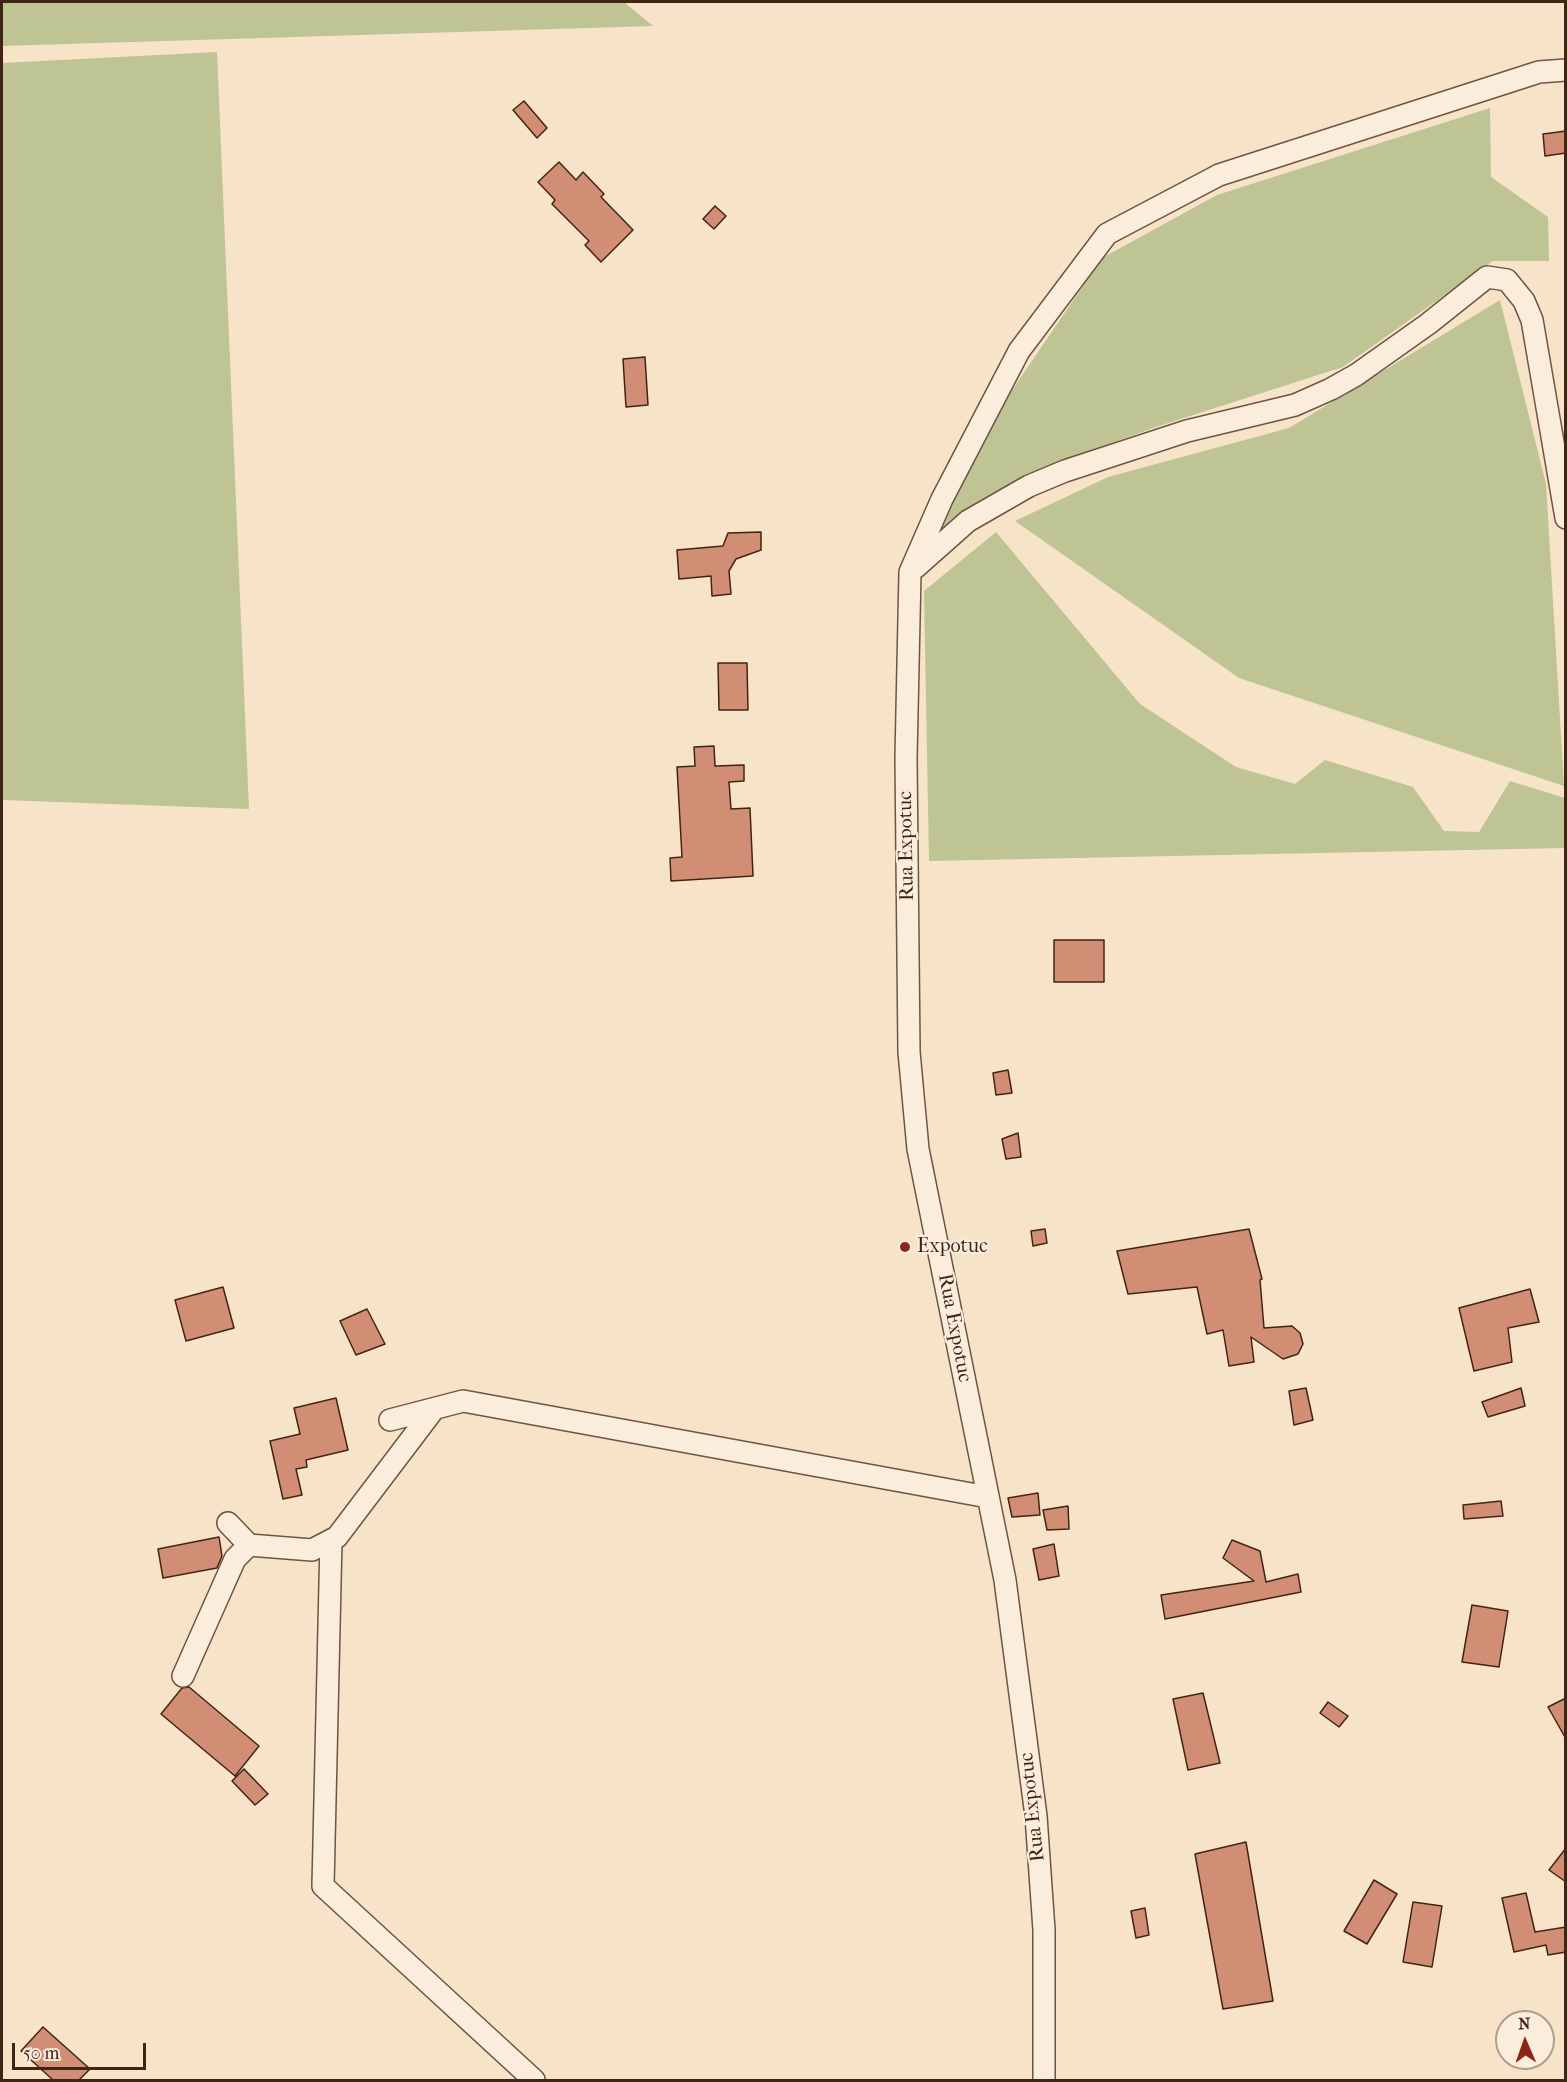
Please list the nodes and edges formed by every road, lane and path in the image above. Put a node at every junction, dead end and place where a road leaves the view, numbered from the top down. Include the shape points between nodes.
1 (1566, 70) edge
2 (1566, 518) edge
3 (910, 572) junction
4 (434, 1409) junction
5 (390, 1420) dead end
6 (988, 1497) junction
7 (228, 1523) dead end
8 (331, 1540) junction
9 (249, 1545) junction
10 (183, 1676) dead end
11 (534, 2080) edge
12 (1044, 2080) edge

1 - 3 street via 1539,72 1219,175 1107,234 1019,351 942,499
2 - 3 street via 1533,320 1507,280 1487,277 1428,324 1331,389 1295,405 1187,431 1029,486 968,521
3 - 6 street, Rua Expotuc via 906,758 909,1052 918,1149
4 - 5 street
4 - 6 street via 462,1401
4 - 8 street
6 - 12 street, Rua Expotuc via 1005,1580 1036,1816 1044,1930
7 - 9 street
8 - 9 street via 312,1550
8 - 11 street via 323,1886
9 - 10 street via 235,1559

